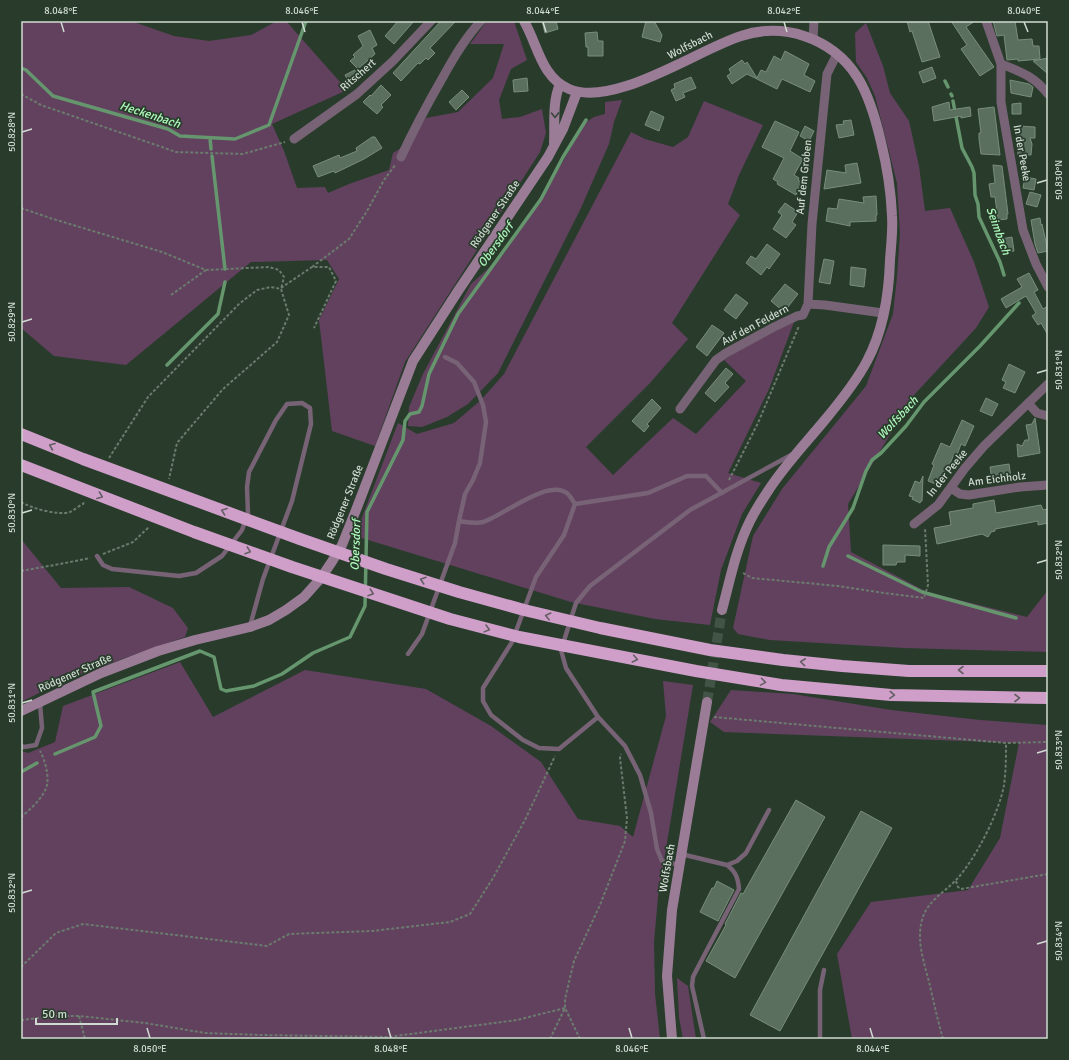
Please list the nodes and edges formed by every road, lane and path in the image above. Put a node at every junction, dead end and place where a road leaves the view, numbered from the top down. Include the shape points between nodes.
1 (431, 21) edge
2 (481, 21) edge
3 (524, 21) edge
4 (814, 21) edge
5 (986, 21) edge
6 (813, 39) junction
7 (837, 54) junction
8 (1001, 64) junction
9 (560, 84) junction
10 (577, 92) junction
11 (21, 94) edge
12 (1048, 94) edge
13 (294, 139) joint
14 (553, 147) junction
15 (401, 157) joint
16 (21, 208) edge
17 (312, 267) junction
18 (206, 270) junction
19 (1048, 286) edge
20 (281, 289) junction
21 (171, 295) dead end
22 (808, 304) junction
23 (883, 313) junction
24 (803, 315) junction
25 (314, 328) dead end
26 (445, 357) dead end
27 (1048, 384) edge
28 (1028, 403) junction
29 (680, 409) dead end
30 (1048, 416) edge
31 (21, 434) edge
32 (797, 452) junction
33 (107, 462) dead end
34 (21, 464) edge
35 (169, 479) dead end
36 (1048, 485) edge
37 (951, 488) junction
38 (722, 493) junction
39 (87, 497) dead end
40 (21, 502) edge
41 (575, 504) junction
42 (924, 517) junction
43 (458, 521) junction
44 (914, 524) dead end
45 (150, 526) dead end
46 (97, 556) junction
47 (733, 567) junction
48 (21, 571) edge
49 (722, 610) tunnel mouth
50 (250, 627) junction
51 (408, 654) dead end
52 (1048, 671) edge
53 (1048, 698) edge
54 (39, 701) junction
55 (707, 702) tunnel mouth
56 (21, 711) edge
57 (705, 716) junction
58 (598, 717) junction
59 (1048, 742) edge
60 (1006, 743) junction
61 (36, 745) junction
62 (21, 746) edge
63 (625, 746) junction
64 (558, 750) junction
65 (769, 810) dead end
66 (21, 817) edge
67 (681, 854) junction
68 (679, 865) junction
69 (727, 865) junction
70 (1048, 874) edge
71 (956, 881) junction
72 (21, 967) edge
73 (824, 970) dead end
74 (565, 1008) junction
75 (79, 1016) junction
76 (21, 1020) edge
77 (85, 1039) edge
78 (550, 1039) edge
79 (580, 1039) edge
80 (672, 1039) edge
81 (704, 1039) edge
82 (820, 1039) edge
83 (943, 1039) edge

1 - 13 street, Ritschert via 357,94
2 - 15 street via 453,58 420,116
3 - 9 main road via 546,70
4 - 6 street
5 - 8 street, In der Peeke
6 - 7 main road, Wolfsbach
6 - 10 main road, Wolfsbach via 778,31 757,32 718,44 668,70 633,84 593,93
7 - 22 street, Auf dem Groben via 827,74 812,221
7 - 23 main road, Wolfsbach via 855,72 864,88 878,128 886,168 893,218 890,276
8 - 12 street via 1033,78
8 - 19 street, In der Peeke via 1001,102 1023,230
9 - 10 main road, Wolfsbach
9 -> 14 main road, Rödgener Straße via 554,103
10 - 14 main road, Rödgener Straße
11 - 13 path via 41,106 176,152 242,154
14 - 50 main road, Rödgener Straße via 413,361 334,560 304,597 286,610
15 - 17 path via 384,180 349,239
16 - 18 path via 162,252
17 - 20 path
17 - 25 path via 329,267 336,281
18 - 20 path via 269,267 279,270 284,277
18 - 21 path
20 - 33 path via 271,287 258,290 239,304 148,397
20 - 35 path via 289,315 277,342 223,389 177,443
22 - 23 street
22 - 24 street, Auf den Feldern
23 - 32 main road, Wolfsbach via 875,342 859,375
24 - 29 street, Auf den Feldern via 774,327 716,360
24 - 38 path via 758,423
26 - 43 lane via 457,363 474,382 483,405 486,422 480,463 465,494
27 - 28 street, In der Peeke
28 - 30 street via 1037,412
28 - 37 street, In der Peeke via 984,446
52 -> 31 highway via 909,671 783,660 710,650 600,628 459,592 393,571 300,539
32 - 38 lane
32 - 47 main road, Wolfsbach via 769,489 750,522
34 -> 53 highway via 194,532 450,619 519,637 781,685 890,695
36 - 37 street, Am Eichholz via 969,495 960,494
37 - 42 street, In der Peeke via 938,505
38 - 41 lane via 706,476 687,476 648,493
38 - 58 lane via 684,515 590,586 576,603 561,650 566,668
39 - 40 path via 83,504 68,512 48,512
41 - 43 lane via 568,493 556,490 541,492 483,522
41 - 64 lane via 564,535 536,577 512,642 483,688 483,701 491,715 523,740 539,748
42 - 44 street, In der Peeke
42 - 47 path via 928,585 924,598 752,578
43 - 51 lane via 455,542 430,613 422,634
45 - 46 path via 133,542
46 - 48 path
46 - 50 lane via 103,565 112,569 179,576 196,573 222,556 242,530 248,513 249,472 276,420 287,404 302,403 310,408 311,424 289,513 263,579
47 - 49 main road, Wolfsbach
50 - 54 main road, Rödgener Straße via 158,651
54 - 56 main road, Rödgener Straße
54 - 61 lane via 42,728
55 - 57 main road, Wolfsbach
57 - 60 path
57 - 67 main road, Wolfsbach
58 - 63 lane
58 - 64 lane
59 - 60 path
60 - 71 path via 1004,784 1000,802 977,849
61 - 62 lane via 24,748
61 - 66 path via 42,754 47,773 47,786 38,801
63 - 68 lane via 640,775 662,861
63 - 74 path via 620,758 627,818 626,840 574,961
64 - 72 path via 525,820 470,914 450,922 372,931 289,934 267,946 83,924 56,933
65 - 69 lane via 746,853
67 - 68 main road, Wolfsbach
67 - 69 lane
68 - 80 main road, Wolfsbach via 672,910 667,976
69 - 81 lane via 733,869 739,889 697,969 692,986
70 - 71 path via 961,890
71 - 83 path via 934,899 922,920 920,931 921,947
73 - 82 lane via 820,990
74 - 75 path via 517,1020 388,1037 205,1033
74 - 78 path
74 - 79 path
75 - 76 path
75 - 77 path

